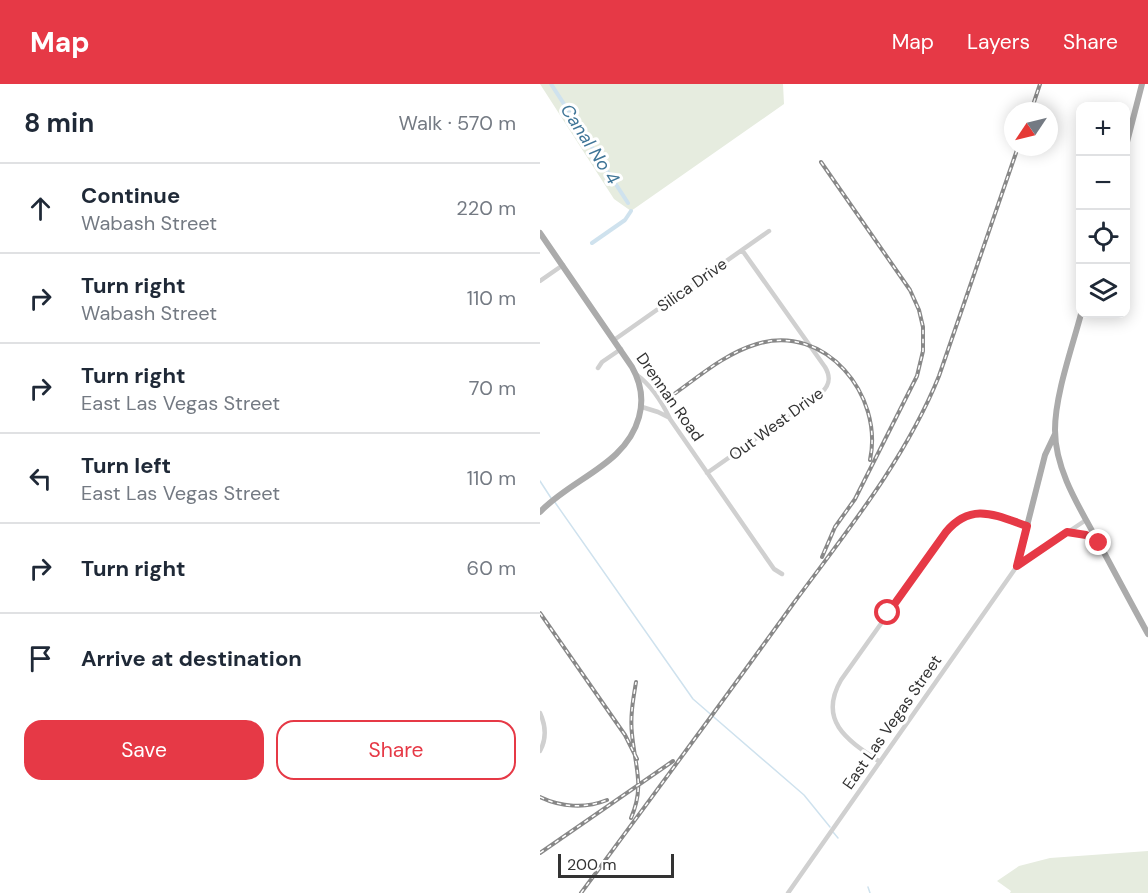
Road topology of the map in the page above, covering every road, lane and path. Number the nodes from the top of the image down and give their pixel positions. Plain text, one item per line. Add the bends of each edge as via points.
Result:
1 (1142, 84) edge
2 (1130, 128) edge
3 (769, 231) dead end
4 (540, 233) edge
5 (742, 250) junction
6 (563, 265) junction
7 (540, 281) edge
8 (1080, 318) edge
9 (614, 340) junction
10 (621, 349) junction
11 (598, 368) dead end
12 (637, 375) junction
13 (642, 407) junction
14 (670, 419) junction
15 (1055, 434) junction
16 (707, 473) junction
17 (540, 512) edge
18 (1086, 520) junction
19 (1027, 526) junction
20 (1067, 532) junction
21 (1099, 543) junction
22 (1017, 566) junction
23 (782, 574) dead end
24 (1148, 634) edge
25 (540, 713) edge
26 (540, 751) edge
27 (880, 762) junction
28 (788, 893) edge

1 - 2 main road
3 - 5 street, Silica Drive
4 - 6 main road, Drennan Road
5 - 9 street, Silica Drive
5 - 16 street, Out West Drive via 825,367 829,383 821,393
6 - 7 street
6 - 9 main road, Drennan Road
8 - 15 main road
9 - 10 main road, Drennan Road
10 - 11 street
10 - 12 main road, Drennan Road
12 - 13 main road
12 - 14 street, Drennan Road via 647,382
13 - 14 street
13 - 17 main road via 636,428 622,450
14 - 16 street, Drennan Road
15 - 18 main road via 1062,468
15 - 19 main road via 1045,455
16 - 23 street, Drennan Road via 774,569
18 - 20 street, East Las Vegas Street
18 - 21 main road
19 - 22 street, East Las Vegas Street
19 - 27 street via 987,513 967,515 954,522 841,680 833,699 837,723 849,741
20 - 21 main road via 1086,535
20 - 22 street, East Las Vegas Street
21 - 24 main road
22 - 27 street, East Las Vegas Street
25 - 26 street via 545,739
27 - 28 street, East Las Vegas Street

